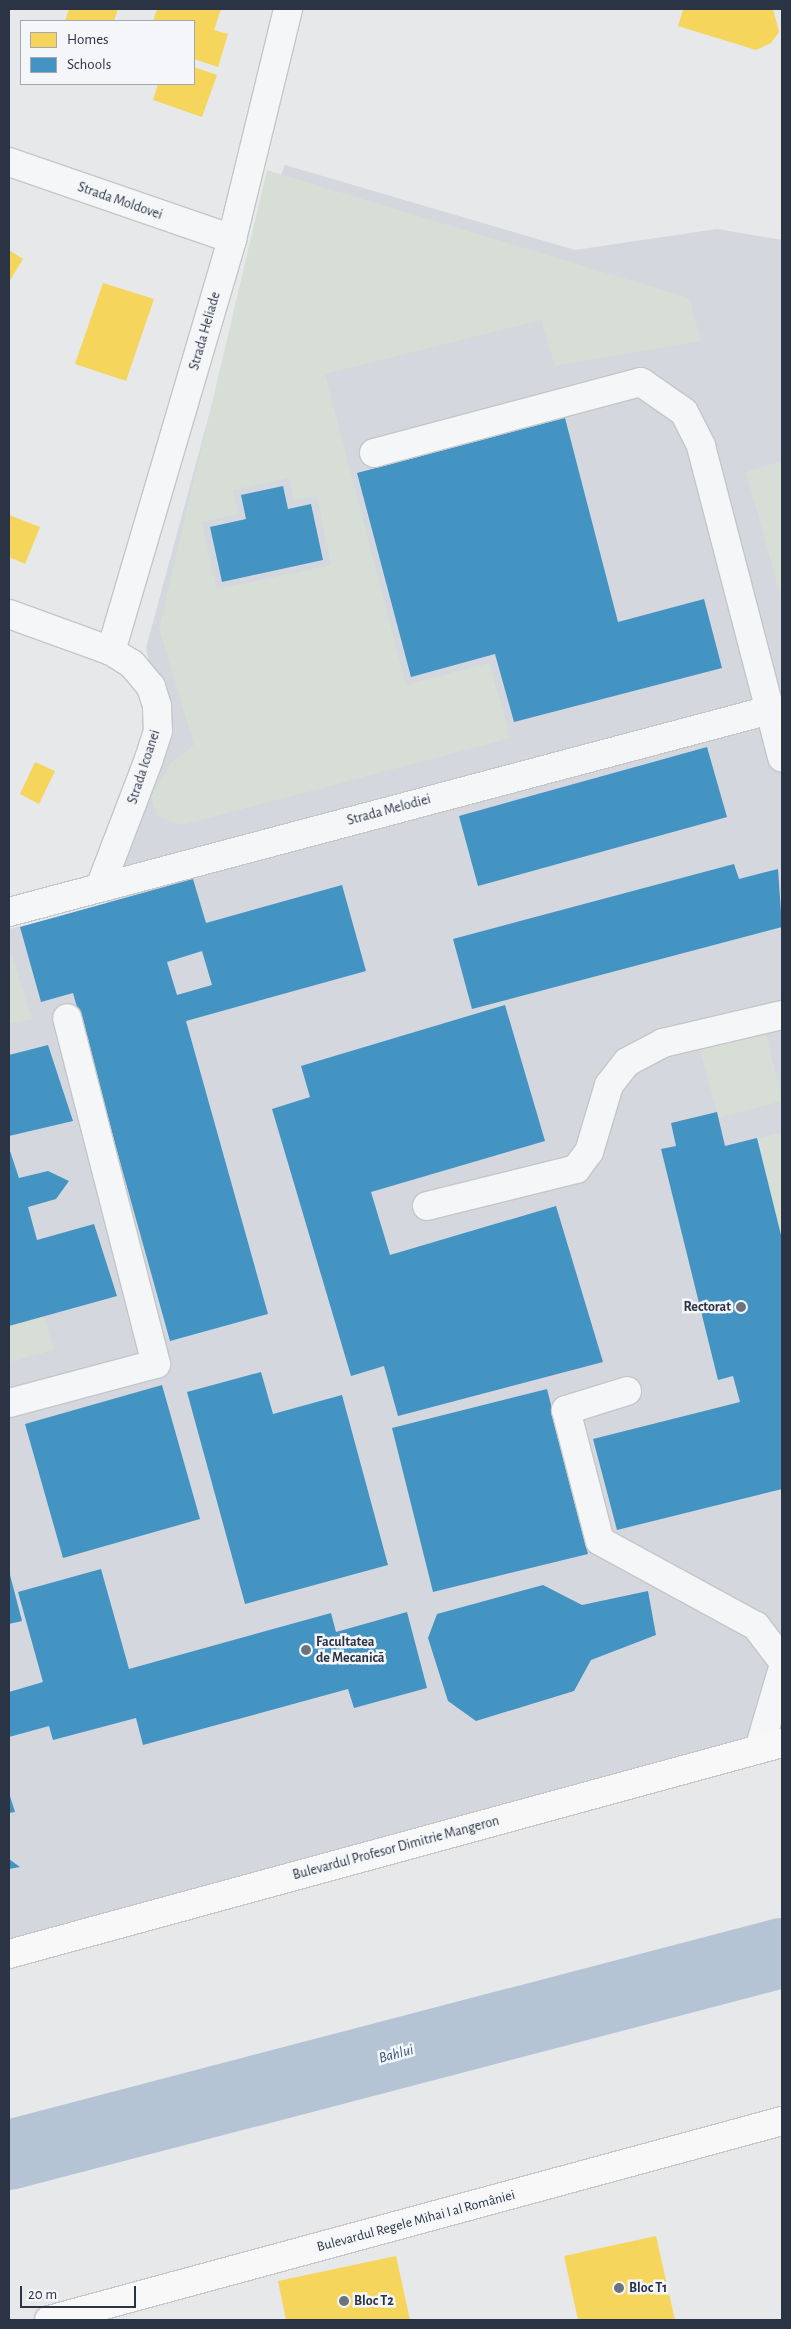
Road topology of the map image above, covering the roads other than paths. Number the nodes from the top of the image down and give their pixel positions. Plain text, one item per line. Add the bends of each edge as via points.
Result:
1 (288, 9) edge
2 (9, 162) edge
3 (232, 239) junction
4 (374, 453) dead end
5 (9, 614) edge
6 (111, 651) junction
7 (770, 710) junction
8 (782, 758) edge
9 (100, 887) junction
10 (9, 912) edge
11 (782, 1015) edge
12 (67, 1018) dead end
13 (428, 1206) dead end
14 (626, 1391) dead end
15 (9, 1403) edge
16 (782, 1660) edge
17 (782, 1671) edge
18 (771, 1746) edge
19 (9, 1954) edge
20 (782, 2121) edge
21 (90, 2315) edge
22 (49, 2320) edge

1 - 3 street, Strada Heliade
2 - 3 street, Strada Moldovei
3 - 6 street, Strada Heliade
4 - 7 street via 641,382 684,412 701,446
5 - 6 street, Strada Icoanei
6 - 9 street, Strada Icoanei via 132,664 151,687 158,730
7 - 8 street
7 - 9 street, Strada Melodiei
9 - 10 street, Strada Melodiei
11 - 13 street via 663,1043 626,1062 609,1085 588,1152 576,1169
12 - 15 street via 156,1364
14 - 16 street via 566,1410 600,1541 756,1626
17 - 18 street
18 - 19 main road, Bulevardul Profesor Dimitrie Mangeron
20 - 21 main road, Bulevardul Regele Mihai I al României
21 - 22 main road, Bulevardul Regele Mihai I al României

